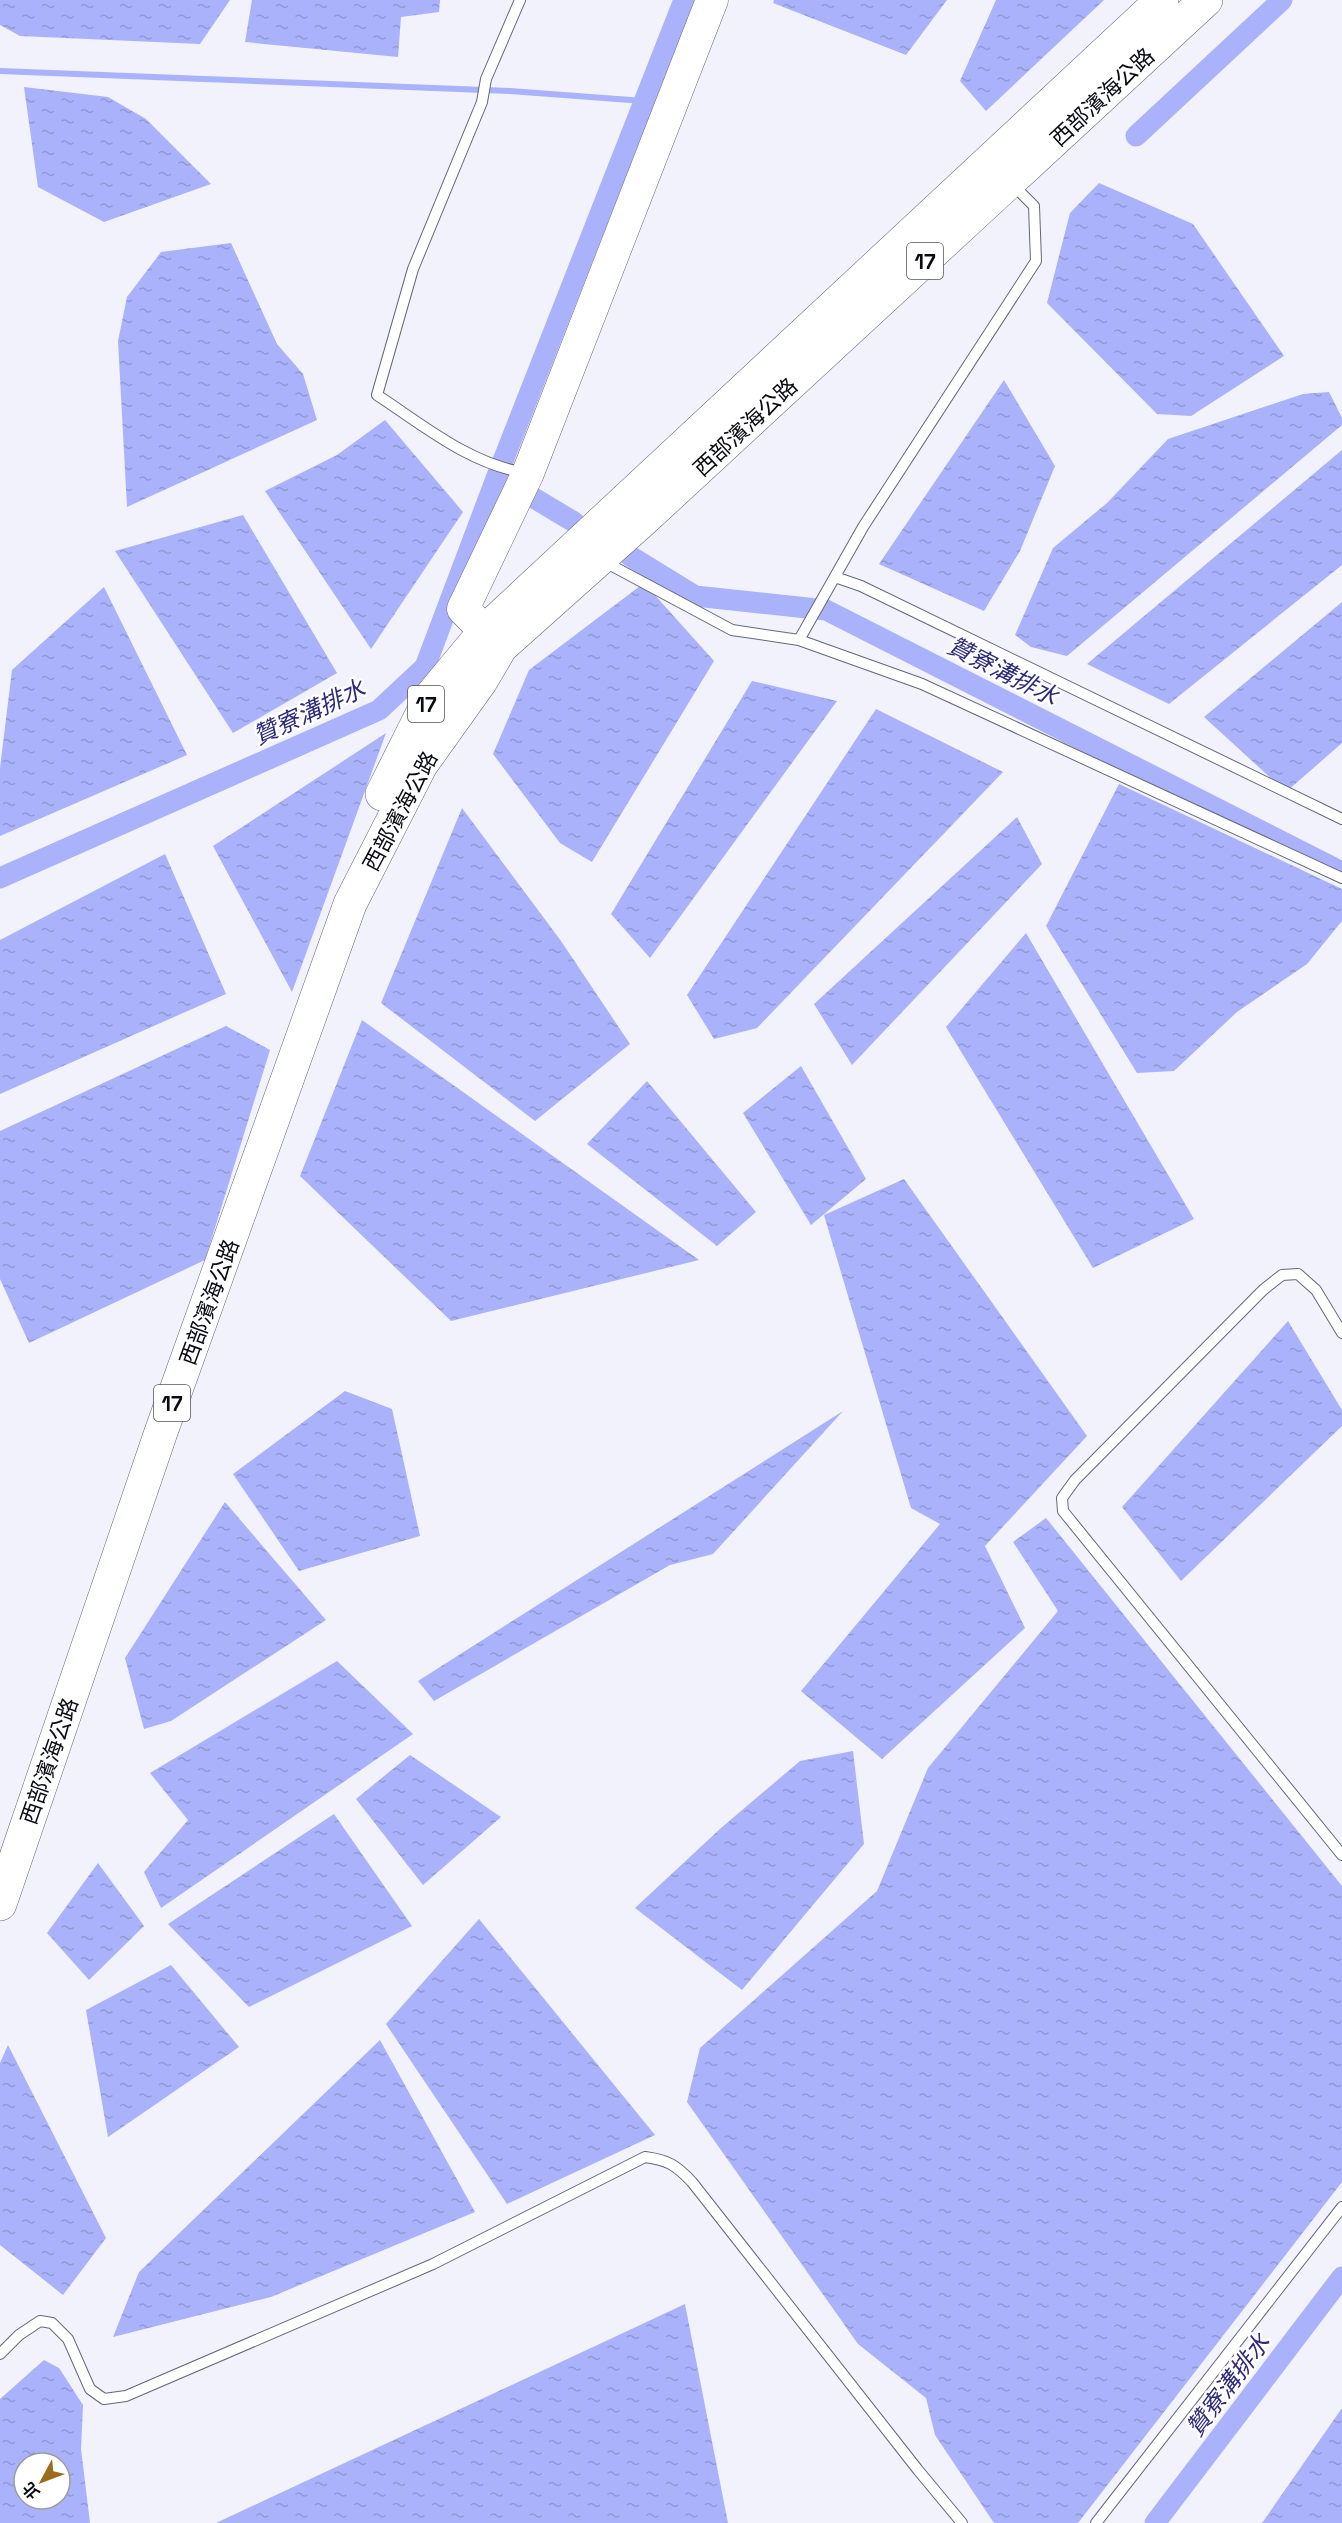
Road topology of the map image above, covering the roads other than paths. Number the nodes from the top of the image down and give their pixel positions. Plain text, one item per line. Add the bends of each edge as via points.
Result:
1 (520, 0) edge
2 (712, 0) edge
3 (1162, 0) edge
4 (1206, 0) edge
5 (1001, 170) junction
6 (521, 472) junction
7 (600, 560) junction
8 (835, 577) junction
9 (493, 639) junction
10 (799, 640) junction
11 (1342, 819) edge
12 (1342, 878) edge
13 (1342, 1333) edge
14 (1342, 1855) edge
15 (0, 1904) edge
16 (1342, 2207) edge
17 (0, 2354) edge
18 (962, 2523) edge
19 (1096, 2523) edge

1 - 6 lane via 413,270 377,395 459,449
2 - 6 street
3 - 5 main road, 西部濱海公路 / 17
4 - 5 main road, 西部濱海公路 / 17
5 - 7 main road, 西部濱海公路 / 17
5 - 8 lane via 1034,206 1036,261 863,527
5 - 9 main road, 西部濱海公路 / 17
6 - 9 street via 510,513 463,609
7 - 9 main road, 西部濱海公路 / 17
7 - 10 lane via 732,630
8 - 10 lane
8 - 11 lane via 861,586
9 - 15 main road, 西部濱海公路 / 17 via 481,681 421,765 351,904 161,1432
10 - 12 lane via 922,684
13 - 14 lane via 1316,1290 1298,1274 1282,1275 1075,1480 1062,1498 1063,1511
16 - 19 lane
17 - 18 lane via 40,2321 52,2323 68,2338 90,2389 104,2399 126,2396 433,2264 645,2157 665,2160 692,2182

